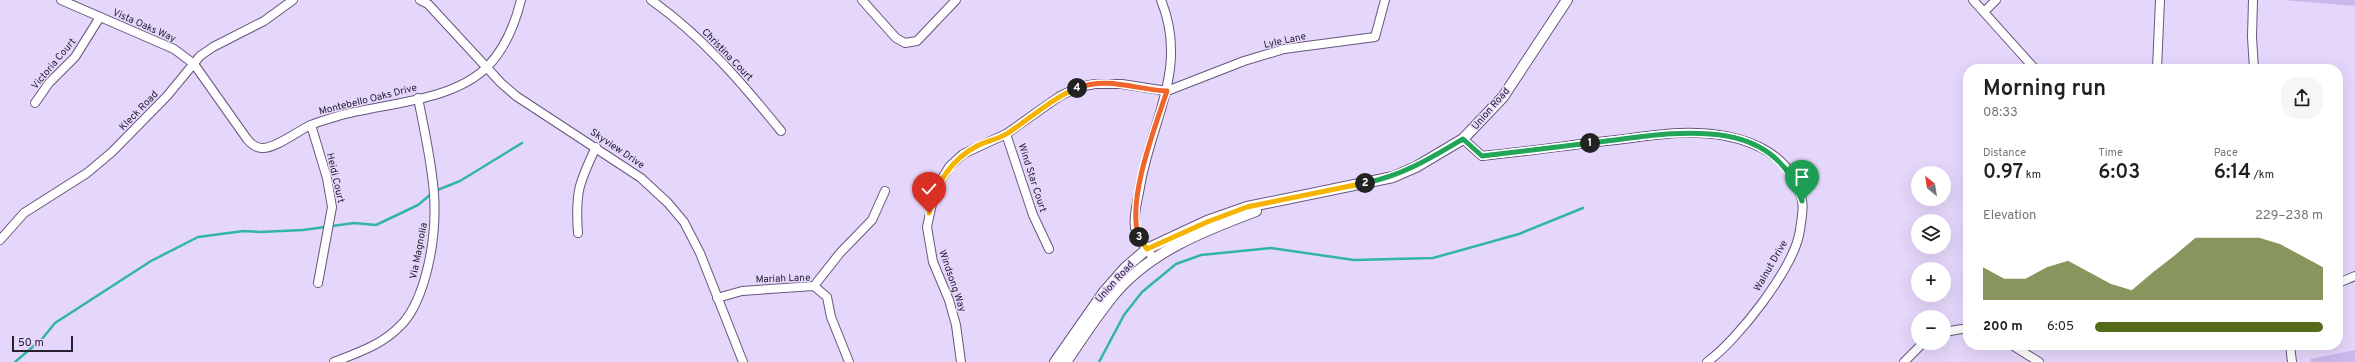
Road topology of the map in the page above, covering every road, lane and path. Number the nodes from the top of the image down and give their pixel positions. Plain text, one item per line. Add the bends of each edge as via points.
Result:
1 (61, 0) edge
2 (293, 0) edge
3 (420, 0) edge
4 (521, 0) edge
5 (652, 0) edge
6 (862, 0) edge
7 (956, 0) edge
8 (1161, 0) edge
9 (1385, 0) edge
10 (1567, 0) edge
11 (1973, 0) edge
12 (1996, 0) edge
13 (2160, 0) edge
14 (2253, 0) edge
15 (1984, 12) junction
16 (100, 17) junction
17 (194, 64) junction
18 (2031, 64) edge
19 (2157, 64) edge
20 (2254, 64) edge
21 (487, 68) junction
22 (1167, 91) junction
23 (418, 98) junction
24 (35, 103) dead end
25 (311, 125) junction
26 (780, 131) dead end
27 (1006, 134) junction
28 (1463, 139) junction
29 (596, 147) junction
30 (885, 191) dead end
31 (1287, 198) junction
32 (578, 233) dead end
33 (0, 240) edge
34 (1050, 249) dead end
35 (1147, 249) junction
36 (1154, 259) junction
37 (2355, 276) edge
38 (2343, 281) edge
39 (318, 283) dead end
40 (814, 286) junction
41 (717, 298) junction
42 (1963, 329) edge
43 (1951, 331) edge
44 (1917, 350) edge
45 (2020, 350) edge
46 (2291, 350) edge
47 (334, 362) edge
48 (742, 362) edge
49 (849, 362) edge
50 (961, 362) edge
51 (1055, 362) edge
52 (1066, 362) edge
53 (1707, 362) edge
54 (1904, 362) edge
55 (2039, 362) edge
56 (2292, 362) edge

1 - 16 street, Vista Oaks Way
2 - 17 street, Kleck Road via 264,21 213,47
3 - 21 street, Skyview Drive via 442,18
4 - 21 street, Montebello Oaks Drive via 511,31
5 - 26 street, Christina Court via 721,60
6 - 7 street via 896,38 905,43 917,41
8 - 22 street via 1171,38
9 - 22 street, Lyle Lane via 1374,37 1284,49 1244,61
10 - 28 main road, Union Road via 1503,97
11 - 15 street
12 - 15 street
13 - 19 street
14 - 20 street
15 - 18 street
16 - 17 street, Vista Oaks Way via 174,49
16 - 24 street, Victoria Court via 74,57 49,83
17 - 25 street, Montebello Oaks Drive via 253,146 273,146
17 - 33 street, Kleck Road via 112,152 87,173 24,213
21 - 23 street, Montebello Oaks Drive via 444,92
21 - 29 street, Skyview Drive via 516,96
22 - 27 street, Windsong Way via 1122,84 1079,87 1060,96
22 - 35 street via 1147,150 1136,214 1136,227
23 - 25 street, Montebello Oaks Drive
23 - 47 street, Via Magnolia via 430,157 436,207 434,240 421,293 402,325 389,336 372,347
25 - 39 street, Heidi Court via 327,178 332,207
27 - 34 street, Wind Star Court via 1020,169 1033,215
27 - 50 street, Windsong Way via 963,154 949,167 935,190 929,213 929,244 956,325
28 - 31 main road, Union Road via 1416,167 1393,176
28 - 53 street, Walnut Drive via 1482,156 1678,133 1711,134 1752,143 1779,159 1798,186 1802,201 1799,233 1793,250 1759,307 1718,355
29 - 32 street via 578,187
29 - 41 street, Skyview Drive via 641,178 684,222 700,253
30 - 40 street via 872,220 840,253
31 - 35 main road, Union Road via 1227,214
31 - 36 main road, Union Road via 1219,225
35 - 36 street
35 - 51 main road, Union Road via 1125,268 1104,292
36 - 52 main road, Union Road via 1112,297
37 - 38 street
40 - 41 street, Mariah Lane via 742,291
40 - 49 street, Mariah Lane via 827,297 831,317
41 - 48 street, Skyview Drive
42 - 43 street
44 - 54 street
45 - 55 street
46 - 56 street

